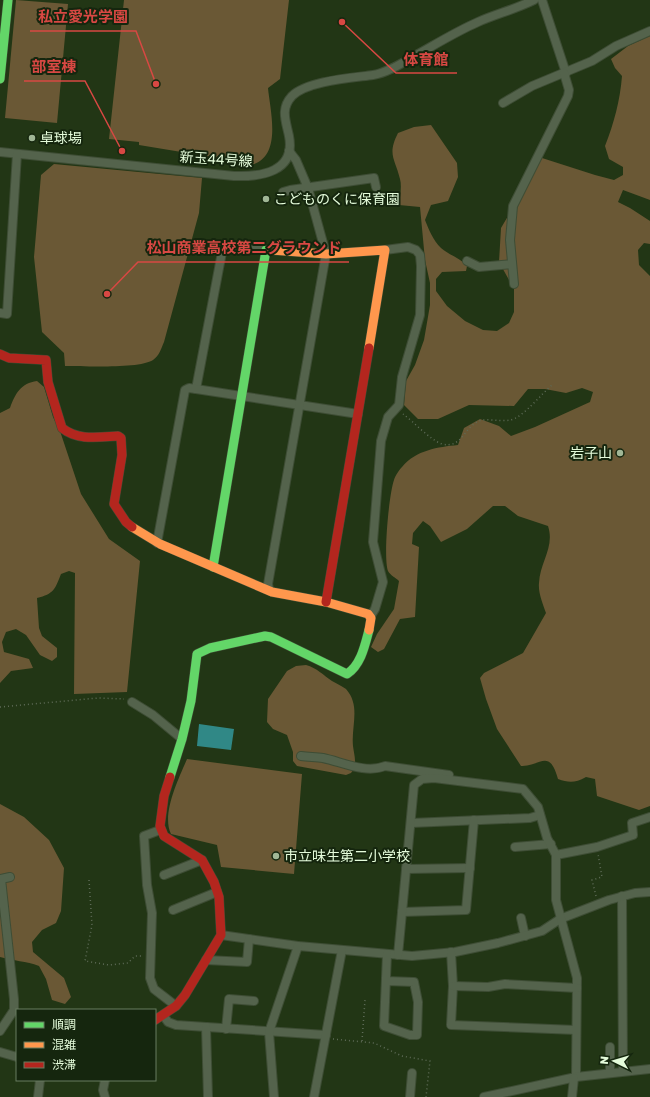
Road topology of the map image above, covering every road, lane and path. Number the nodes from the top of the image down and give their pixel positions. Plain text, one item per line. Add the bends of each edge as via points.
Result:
1 (8, 0) edge
2 (534, 0) edge
3 (542, 0) edge
4 (650, 32) edge
5 (2, 47) edge
6 (565, 73) junction
7 (0, 79) edge
8 (503, 103) dead end
9 (289, 151) junction
10 (0, 152) edge
11 (18, 154) junction
12 (376, 187) dead end
13 (308, 188) junction
14 (283, 192) dead end
15 (266, 250) junction
16 (385, 250) junction
17 (326, 254) junction
18 (467, 261) dead end
19 (512, 264) junction
20 (514, 284) dead end
21 (0, 313) edge
22 (0, 354) edge
23 (552, 385) dead end
24 (196, 388) junction
25 (240, 396) junction
26 (299, 406) junction
27 (397, 409) junction
28 (358, 414) junction
29 (157, 543) junction
30 (213, 567) junction
31 (269, 589) junction
32 (326, 602) junction
33 (370, 617) junction
34 (132, 702) joint
35 (0, 708) edge
36 (182, 739) junction
37 (301, 756) dead end
38 (453, 780) junction
39 (540, 815) junction
40 (650, 817) edge
41 (474, 820) junction
42 (411, 823) junction
43 (160, 830) junction
44 (551, 844) junction
45 (515, 847) dead end
46 (597, 847) junction
47 (556, 855) junction
48 (202, 860) junction
49 (470, 868) junction
50 (406, 869) junction
51 (164, 875) dead end
52 (10, 877) dead end
53 (89, 880) dead end
54 (217, 892) junction
55 (650, 892) edge
56 (622, 896) junction
57 (598, 904) junction
58 (173, 910) dead end
59 (402, 912) junction
60 (521, 918) dead end
61 (560, 918) junction
62 (221, 935) junction
63 (525, 936) junction
64 (249, 939) junction
65 (298, 946) junction
66 (342, 950) junction
67 (451, 952) junction
68 (387, 954) junction
69 (398, 955) junction
70 (150, 956) junction
71 (206, 960) junction
72 (386, 981) junction
73 (453, 986) junction
74 (577, 988) junction
75 (365, 1000) dead end
76 (254, 1001) dead end
77 (176, 1006) junction
78 (159, 1017) edge
79 (206, 1027) junction
80 (226, 1029) junction
81 (576, 1030) junction
82 (0, 1031) edge
83 (269, 1032) junction
84 (325, 1037) junction
85 (362, 1041) junction
86 (610, 1047) dead end
87 (0, 1052) edge
88 (16, 1057) edge
89 (650, 1069) edge
90 (623, 1071) junction
91 (412, 1073) dead end
92 (610, 1073) junction
93 (575, 1078) junction
94 (40, 1081) edge
95 (105, 1081) edge
96 (38, 1097) edge
97 (105, 1097) edge
98 (208, 1097) edge
99 (274, 1097) edge
100 (314, 1097) edge
101 (410, 1097) edge
102 (426, 1097) edge
103 (484, 1097) edge
104 (572, 1097) edge

1 - 5 street
2 - 9 street via 478,22 387,70 374,75 342,78 301,90 285,105 284,119 289,137
3 - 6 street
4 - 6 street via 616,46 592,61
5 - 7 street
6 - 8 street via 532,86
6 - 19 street via 568,96 513,206 510,240
9 - 11 street, 新玉44号線 via 274,172 254,177
9 - 13 street via 296,160
10 - 11 street, 新玉44号線
11 - 21 street via 7,314
12 - 13 street via 374,178
13 - 14 street
13 - 17 street
15 - 17 street
15 - 24 street via 223,247
15 - 25 street
16 - 17 street
16 - 27 street via 416,250 420,255 421,266 420,315 402,377
16 - 28 street
17 - 26 street
18 - 19 street via 483,267
19 - 20 street
22 - 29 street via 9,358 46,360 48,382 62,428 66,433 73,436 121,438 121,467 114,504 126,522
23 - 27 path via 521,415 512,420 480,421 453,444 440,443
24 - 25 street
24 - 29 street via 185,390
25 - 26 street
25 - 30 street
26 - 28 street
26 - 31 street
27 - 33 street via 388,417 381,441 373,542 383,582
28 - 32 street
29 - 30 street
30 - 31 street
31 - 32 street via 272,592
32 - 33 street via 368,614
33 - 36 street via 371,623 359,660 355,669 347,674 265,636 202,650 195,660 191,701
34 - 35 path via 98,698
34 - 36 street via 153,715
36 - 43 street via 164,796
37 - 38 street via 368,768 385,766 445,774
38 - 39 street via 523,788 538,807
38 - 42 street via 427,778 414,785
39 - 41 street via 530,818
39 - 44 street
40 - 46 street via 632,823 633,835
41 - 42 street
41 - 49 street
42 - 50 street
43 - 48 street via 172,842
43 - 70 street via 144,836 147,886 152,913
44 - 45 street
44 - 47 street
46 - 47 street
46 - 57 path via 602,877 592,880
47 - 61 street via 556,895
48 - 51 street
48 - 54 street
49 - 50 street
49 - 59 street via 466,910
50 - 59 street
52 - 82 street via 1,879 14,1010
53 - 70 path via 92,925 84,961 128,963 135,956
54 - 58 street
54 - 62 street
55 - 56 street
56 - 57 street
56 - 90 street
57 - 61 street
59 - 69 street
60 - 63 street
61 - 63 street via 542,931
61 - 74 street via 577,978
62 - 64 street
62 - 71 street
63 - 67 street
64 - 65 street
64 - 71 street via 247,962
65 - 66 street
65 - 83 street
66 - 68 street
66 - 84 street
67 - 69 street
67 - 73 street
68 - 69 street
68 - 72 street
70 - 77 street via 151,984
71 - 77 street
72 - 72 street via 384,1026 410,1035 417,1034 418,1002 414,982
73 - 74 street via 488,987 505,984
73 - 81 street via 452,1025
74 - 81 street
75 - 85 path
76 - 80 street via 229,999
77 - 78 street
78 - 79 street via 176,1025
79 - 80 street
79 - 98 street
80 - 83 street
81 - 93 street
83 - 84 street
83 - 99 street
84 - 85 path
84 - 100 street
85 - 102 path via 374,1043 402,1056 430,1061
86 - 92 street
87 - 88 street
89 - 90 street
90 - 92 street
91 - 101 street
92 - 93 street
93 - 103 street
93 - 104 street
94 - 96 street
95 - 97 street

